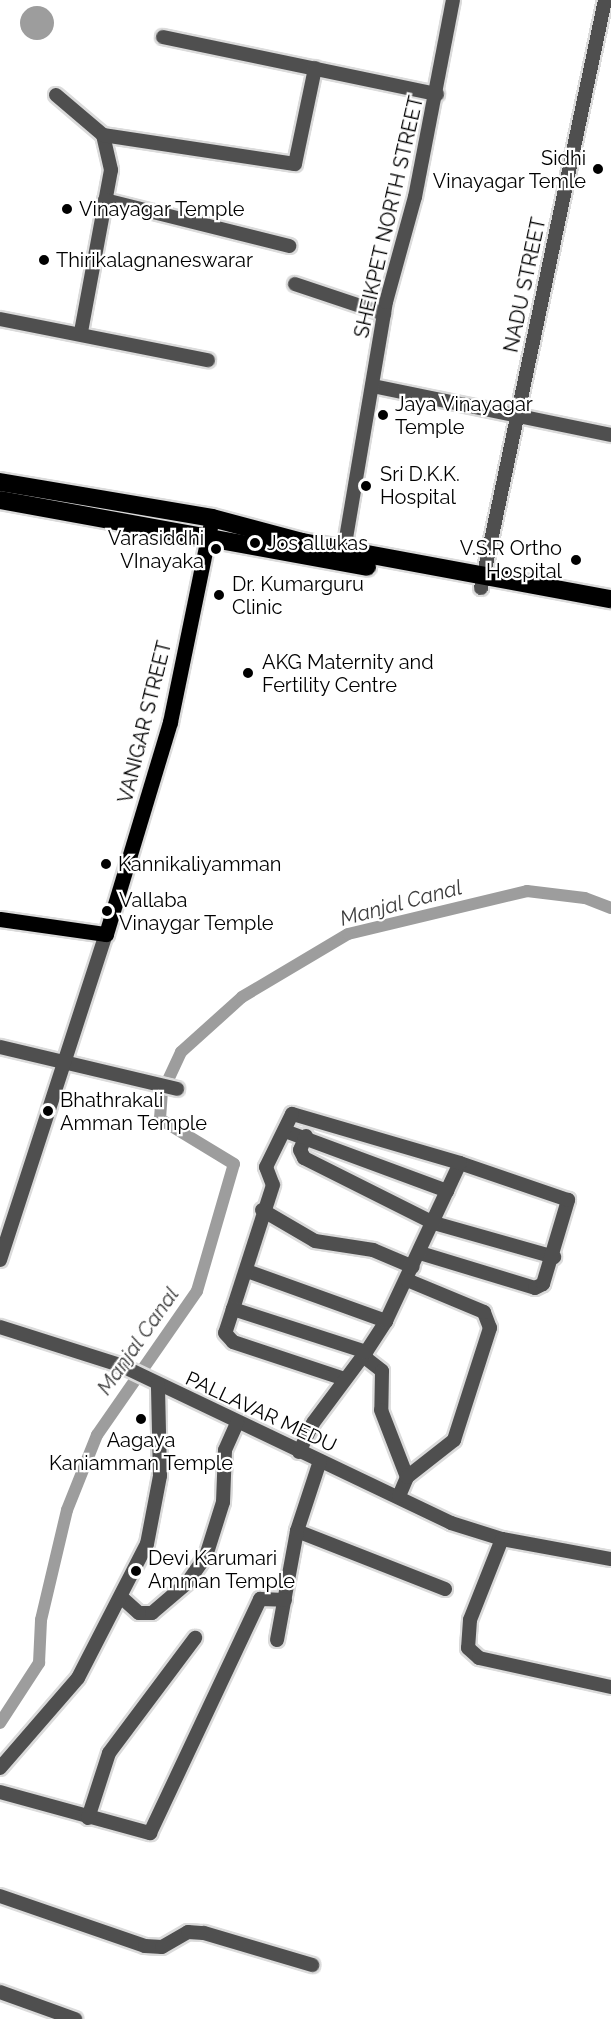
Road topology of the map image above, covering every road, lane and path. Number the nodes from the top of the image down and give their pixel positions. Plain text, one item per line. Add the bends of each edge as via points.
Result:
1 (453, 0) edge
2 (605, 0) edge
3 (163, 37) dead end
4 (315, 68) junction
5 (436, 94) junction
6 (56, 95) dead end
7 (103, 135) junction
8 (105, 200) junction
9 (289, 246) dead end
10 (295, 284) dead end
11 (384, 314) junction
12 (0, 319) edge
13 (81, 332) junction
14 (208, 360) dead end
15 (373, 386) junction
16 (516, 420) junction
17 (611, 435) edge
18 (0, 482) edge
19 (0, 500) edge
20 (210, 527) junction
21 (344, 550) junction
22 (482, 583) junction
23 (611, 599) edge
24 (611, 610) edge
25 (0, 919) edge
26 (106, 934) junction
27 (0, 1047) edge
28 (67, 1059) junction
29 (177, 1089) dead end
30 (285, 1131) junction
31 (306, 1136) junction
32 (460, 1163) junction
33 (447, 1191) junction
34 (262, 1210) junction
35 (434, 1223) junction
36 (420, 1254) junction
37 (554, 1257) junction
38 (0, 1260) edge
39 (413, 1267) junction
40 (247, 1271) junction
41 (407, 1280) junction
42 (233, 1309) junction
43 (386, 1321) junction
44 (0, 1327) edge
45 (365, 1354) junction
46 (345, 1379) junction
47 (158, 1385) junction
48 (237, 1423) junction
49 (298, 1452) junction
50 (320, 1461) junction
51 (407, 1477) junction
52 (399, 1496) junction
53 (297, 1531) junction
54 (502, 1539) junction
55 (611, 1558) edge
56 (445, 1589) dead end
57 (121, 1597) junction
58 (285, 1600) junction
59 (195, 1638) dead end
60 (277, 1640) dead end
61 (611, 1687) edge
62 (0, 1768) edge
63 (0, 1792) edge
64 (88, 1818) junction
65 (0, 1896) edge
66 (312, 1965) dead end
67 (0, 1992) edge
68 (75, 2019) edge

1 - 5 street, SHEIKPET NORTH STREET
2 - 16 street, NADU STREET
3 - 4 street
4 - 5 street
4 - 7 street via 295,164
5 - 11 street, SHEIKPET NORTH STREET
6 - 7 street
7 - 8 street via 111,170
8 - 9 street
8 - 13 street
10 - 11 street
11 - 15 street, SHEIKPET NORTH STREET
12 - 13 street
13 - 14 street
15 - 16 street
15 - 21 street, SHEIKPET NORTH STREET
16 - 17 street
16 - 22 street, NADU STREET
18 - 20 highway
19 - 20 highway
20 - 21 highway
20 - 22 highway
20 - 26 main road, VANIGAR STREET via 170,722
21 - 22 highway
22 - 23 highway
22 - 24 highway
25 - 26 main road
26 - 28 street
27 - 28 street
28 - 29 street
28 - 38 street
30 - 31 street
30 - 32 street via 295,1114
30 - 34 street via 266,1167 273,1185
31 - 33 street
31 - 35 street via 300,1150 304,1158
32 - 33 street
32 - 37 street via 566,1198
33 - 35 street
34 - 39 street via 315,1241 373,1250
34 - 40 street
35 - 36 street
35 - 37 street
36 - 37 street via 535,1288 543,1284
36 - 39 street
39 - 41 street
40 - 42 street
40 - 43 street
41 - 43 street
41 - 51 street via 484,1312 490,1328 454,1440
42 - 45 street
42 - 46 street via 225,1333 233,1342
43 - 45 street
44 - 47 street, PALLAVAR MEDU via 120,1365
45 - 46 street
45 - 51 street via 382,1371 381,1410
46 - 49 street
47 - 48 street, PALLAVAR MEDU
47 - 57 street via 155,1514
48 - 49 street, PALLAVAR MEDU
48 - 57 street via 225,1450 223,1502 206,1556 187,1582 152,1613 139,1613
49 - 50 street, PALLAVAR MEDU
50 - 52 street, PALLAVAR MEDU
50 - 53 street
51 - 52 street
52 - 54 street, PALLAVAR MEDU via 451,1524
53 - 56 street
53 - 58 street
54 - 55 street, PALLAVAR MEDU
54 - 61 street via 470,1620 468,1648 479,1658
57 - 62 street via 78,1678
58 - 60 street
58 - 64 street via 260,1599 153,1830 145,1835
59 - 64 street via 109,1753
63 - 64 street
65 - 66 street via 145,1946 162,1947 188,1932 204,1932
67 - 68 street

